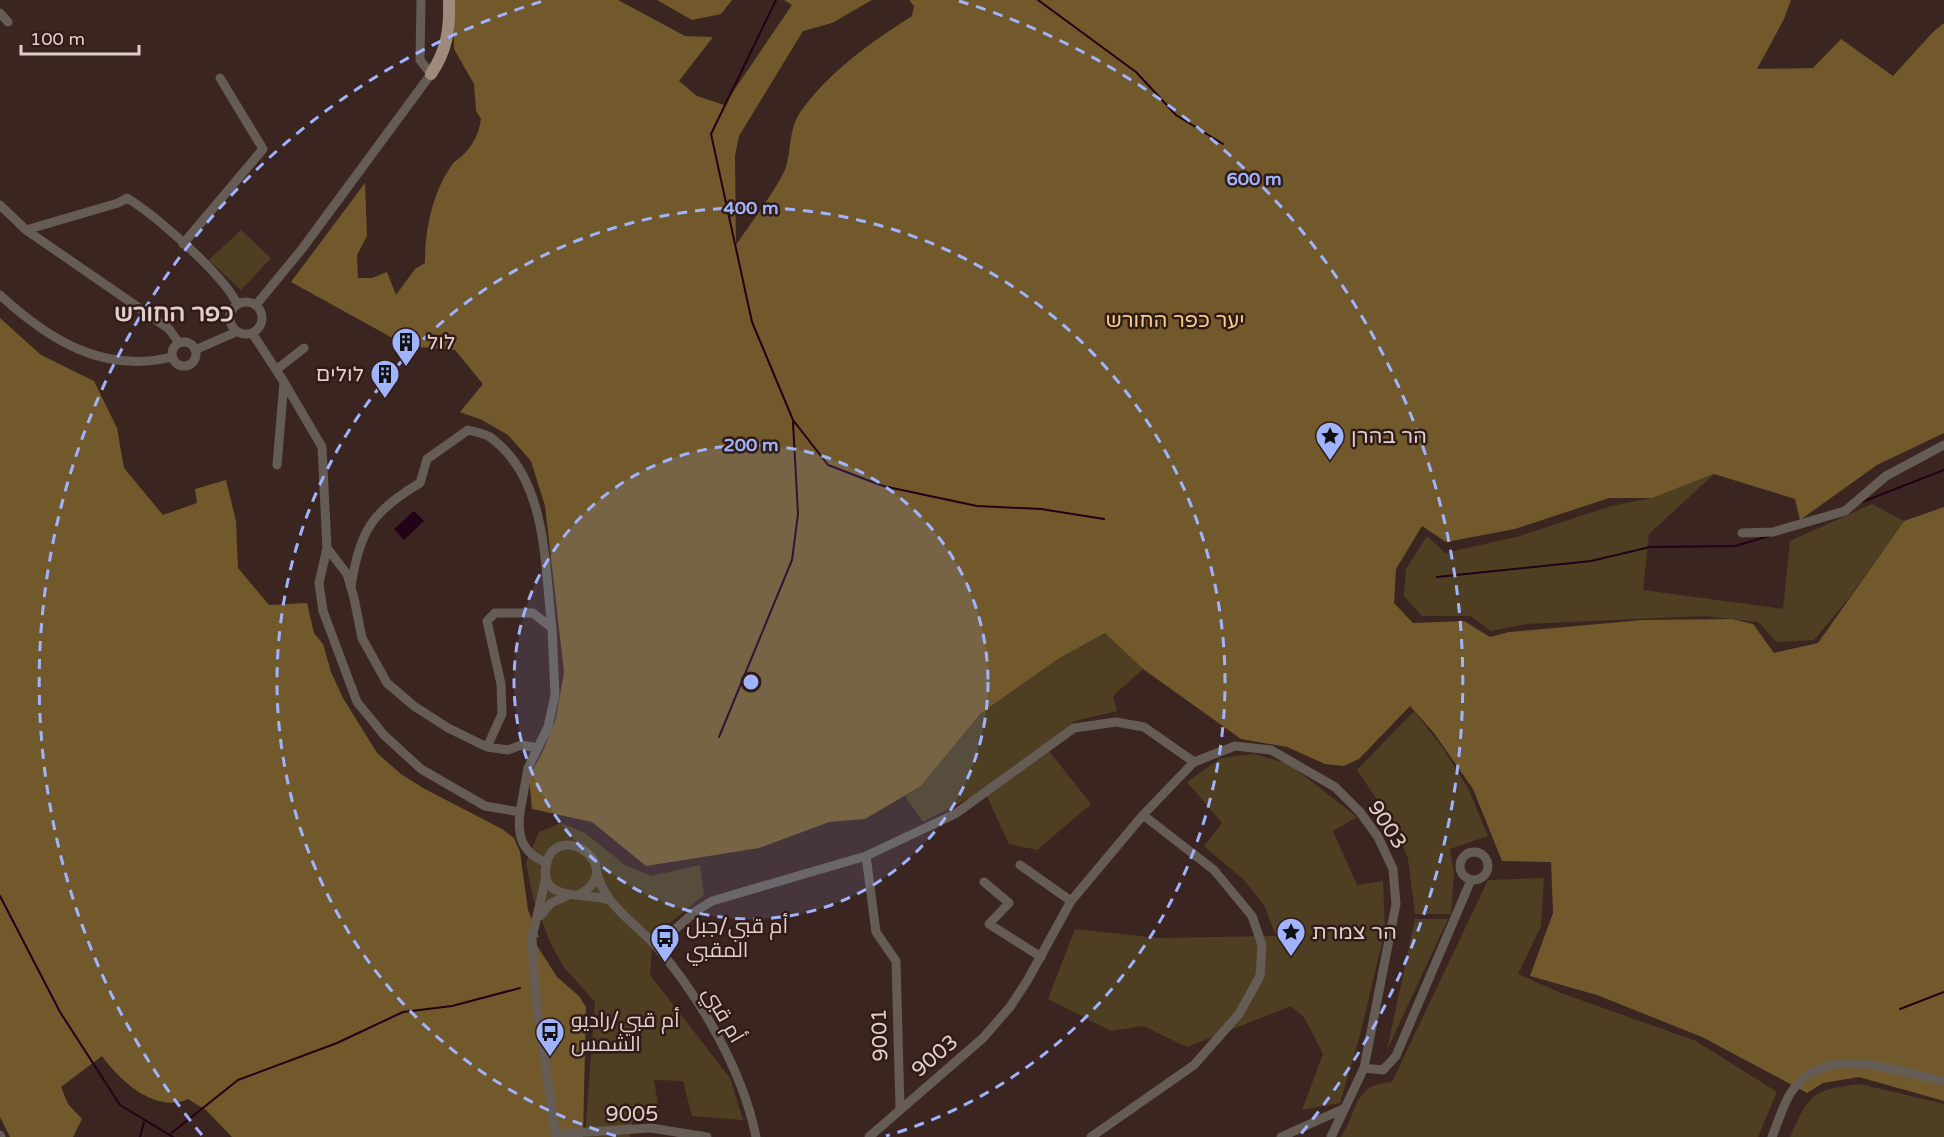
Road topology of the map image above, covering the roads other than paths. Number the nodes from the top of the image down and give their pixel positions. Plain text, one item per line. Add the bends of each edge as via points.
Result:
1 (422, 0) edge
2 (449, 0) edge
3 (0, 14) edge
4 (8, 22) dead end
5 (430, 74) junction
6 (220, 78) dead end
7 (0, 205) edge
8 (26, 230) junction
9 (183, 244) junction
10 (0, 294) edge
11 (237, 304) junction
12 (256, 305) junction
13 (236, 332) junction
14 (252, 333) junction
15 (179, 343) junction
16 (304, 348) dead end
17 (195, 351) junction
18 (172, 357) junction
19 (276, 370) junction
20 (284, 382) junction
21 (1944, 445) edge
22 (277, 465) dead end
23 (1742, 533) dead end
24 (327, 548) junction
25 (351, 587) junction
26 (552, 628) junction
27 (487, 747) junction
28 (538, 748) junction
29 (1194, 762) junction
30 (520, 812) junction
31 (1143, 815) junction
32 (866, 856) junction
33 (547, 863) junction
34 (1020, 865) dead end
35 (596, 867) junction
36 (546, 877) junction
37 (1470, 880) dead end
38 (984, 882) dead end
39 (573, 895) junction
40 (609, 900) junction
41 (1071, 901) junction
42 (536, 924) junction
43 (656, 946) junction
44 (1041, 957) junction
45 (1364, 1068) junction
46 (1944, 1081) edge
47 (900, 1108) junction
48 (1345, 1108) junction
49 (556, 1135) edge
50 (707, 1137) edge
51 (756, 1137) edge
52 (869, 1137) edge
53 (1091, 1137) edge
54 (1281, 1137) edge
55 (1331, 1137) edge
56 (1772, 1137) edge

1 - 5 street via 420,60
2 - 5 main road via 446,45
3 - 4 street
5 - 12 street via 302,249
6 - 9 street via 263,149
7 - 8 street
8 - 9 street via 127,198
8 - 15 street via 169,329
9 - 11 street via 232,292
10 - 18 street via 54,339 95,357 136,362
11 - 12 street
11 - 13 street via 229,318
12 - 14 street via 262,320
13 - 14 street
13 - 17 street
14 - 19 street
15 - 17 street via 187,342
15 - 18 street
16 - 19 street
17 - 18 street via 194,362 187,366 176,364
19 - 20 street
20 - 22 street
20 - 24 street via 322,447
21 - 23 street via 1887,476 1845,511 1773,532
24 - 25 street via 347,574
24 - 30 street via 319,583 323,611 357,702 384,735 422,769 485,806
25 - 26 street via 368,526 390,500 420,483 427,459 468,430 489,436 523,471 539,517
25 - 27 street via 362,639 387,683 448,728
26 - 27 street via 533,613 495,613 487,621 501,684 502,714
26 - 28 street via 555,695 548,727
27 - 28 street via 508,750 521,744
28 - 30 street via 528,768
29 - 31 street, 9003
29 - 32 street via 1144,727 1116,722 1074,728 955,814
29 - 45 street, 9003 via 1234,746 1271,750 1335,787 1378,837 1394,869 1396,904
30 - 33 street via 518,831 524,850
31 - 41 street, 9003
31 - 53 street via 1214,870 1252,916 1262,945 1260,976 1239,1014 1194,1065
32 - 43 street via 712,901 696,910
32 - 47 street, 9001 via 876,932 896,961
33 - 35 street via 560,847 576,845 591,855
33 - 36 street
34 - 41 street
35 - 39 street via 592,884
35 - 40 street, أم قبي via 597,878
36 - 39 street via 555,891
36 - 42 street
37 - 45 street via 1396,1056 1383,1070
38 - 44 street via 1010,903 989,924
39 - 40 street
39 - 42 street via 551,903
40 - 43 street, أم قبي
41 - 44 street, 9003
42 - 49 street via 532,938 535,993
43 - 51 street, أم قبي via 710,1022 751,1111
44 - 47 street, 9003 via 1010,1007 983,1038
45 - 48 street, 9003
46 - 56 street via 1852,1062 1831,1063 1799,1083 1789,1095
47 - 52 street, 9003
48 - 54 street
48 - 55 street, 9003
49 - 50 street, 9005 via 651,1128

